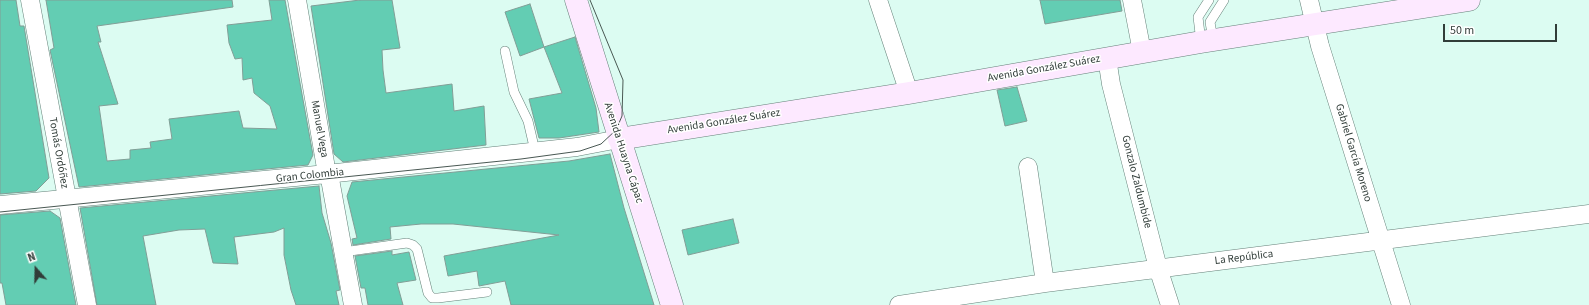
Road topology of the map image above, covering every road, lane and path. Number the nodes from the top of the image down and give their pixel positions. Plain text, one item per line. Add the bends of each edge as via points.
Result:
1 (30, 0) edge
2 (297, 0) edge
3 (576, 0) edge
4 (878, 0) edge
5 (1132, 0) edge
6 (1209, 0) edge
7 (1224, 0) edge
8 (1309, 0) edge
9 (1469, 0) edge
10 (1314, 24) junction
11 (1207, 41) junction
12 (505, 51) dead end
13 (1142, 52) junction
14 (1107, 58) junction
15 (909, 93) junction
16 (619, 139) junction
17 (535, 151) junction
18 (1028, 167) dead end
19 (327, 174) junction
20 (66, 198) junction
21 (0, 205) edge
22 (1589, 214) edge
23 (1380, 239) junction
24 (343, 252) junction
25 (1158, 268) junction
26 (1045, 283) junction
27 (487, 292) dead end
28 (942, 302) edge
29 (87, 305) edge
30 (353, 305) edge
31 (672, 305) edge
32 (899, 305) edge
33 (1170, 305) edge
34 (1401, 305) edge

1 - 20 street, Tomás Ordóñez
2 - 19 street, Manuel Vega
3 - 16 main road, Avenida Huayna Cápac
4 - 15 street
5 - 13 street
6 - 11 lane via 1198,17
7 - 11 lane via 1210,22
8 - 10 street, Gabriel García Moreno
9 - 10 main road, Avenida González Suárez
10 - 11 main road, Avenida González Suárez
10 - 23 street, Gabriel García Moreno
11 - 13 main road, Avenida González Suárez
12 - 17 lane via 514,92 528,121
13 - 14 main road, Avenida González Suárez
14 - 15 main road, Avenida González Suárez
14 - 25 street, Gonzalo Zaldumbide via 1111,84
15 - 16 main road, Avenida González Suárez
16 - 17 street, Gran Colombia
16 - 31 main road, Avenida Huayna Cápac
17 - 19 street, Gran Colombia
18 - 26 street
19 - 20 street, Gran Colombia
19 - 24 street, Manuel Vega
20 - 21 street, Gran Colombia
20 - 29 street, Tomás Ordóñez
22 - 23 street, La República
23 - 25 street, La República
23 - 34 street, Gabriel García Moreno
24 - 27 lane via 407,243 418,250 428,293 432,298
24 - 30 street, Manuel Vega
25 - 26 street, La República
25 - 33 street, Gonzalo Zaldumbide
26 - 28 street, La República
28 - 32 street, La República

